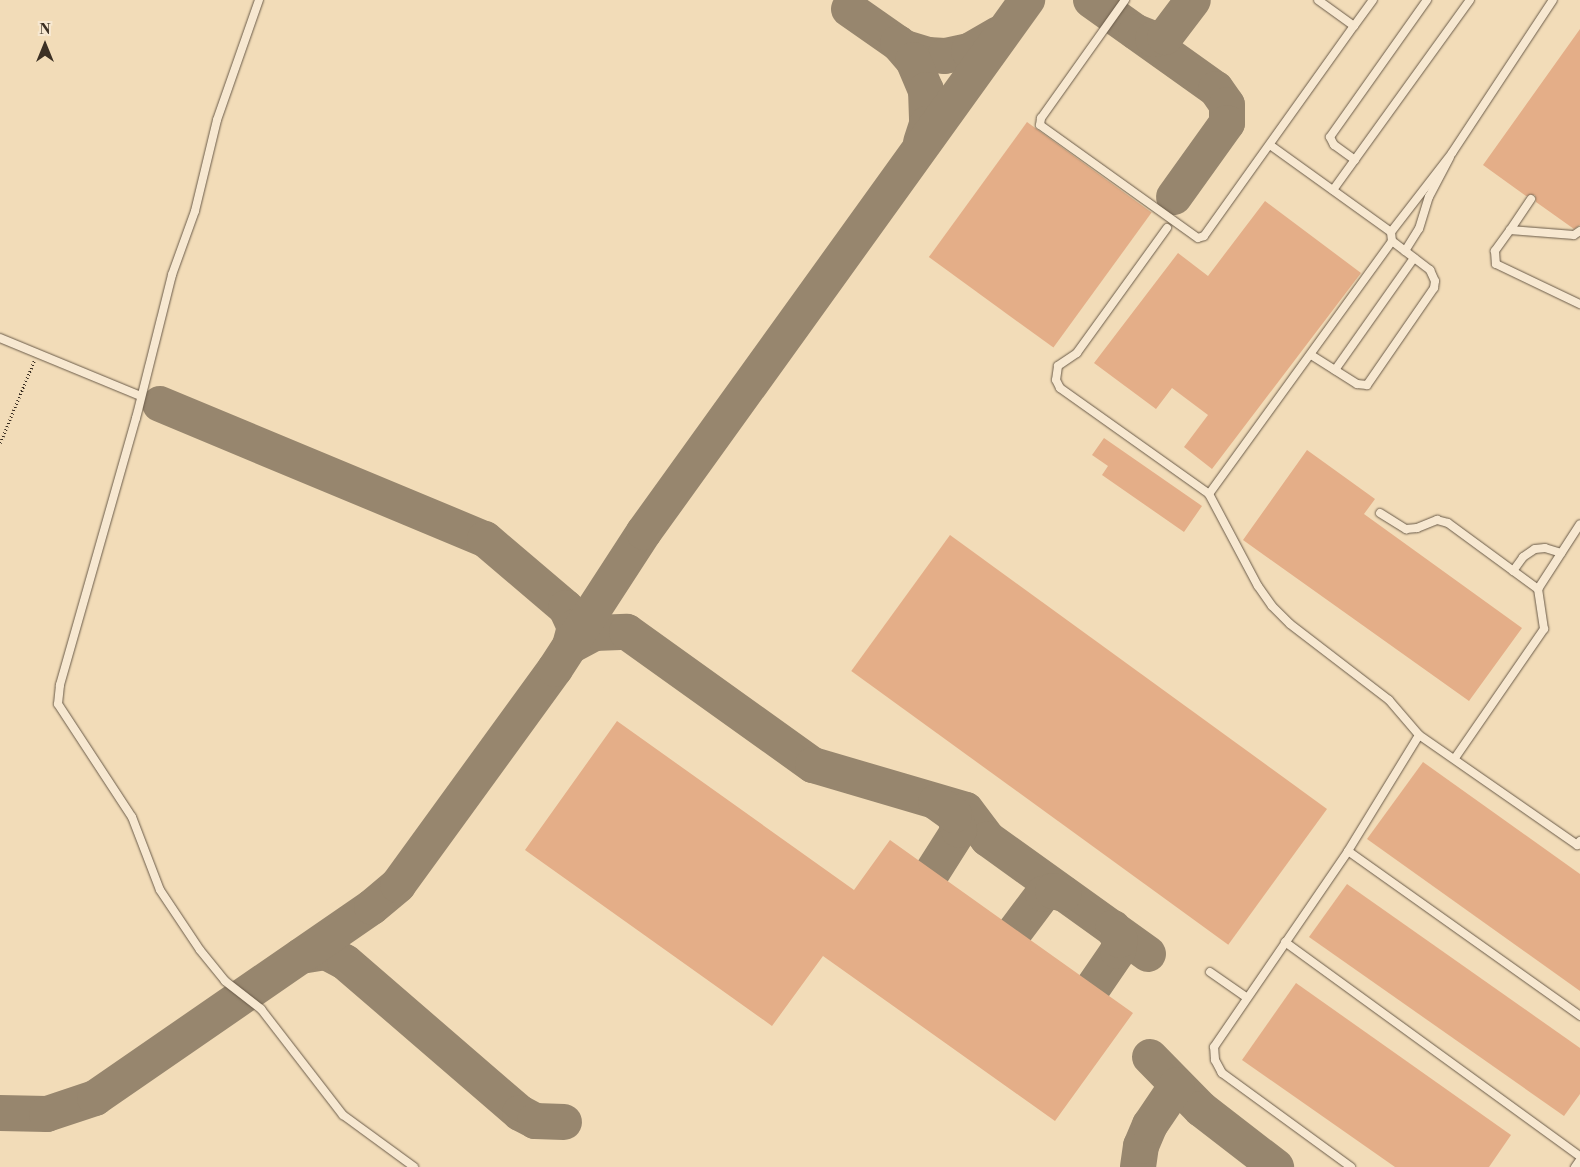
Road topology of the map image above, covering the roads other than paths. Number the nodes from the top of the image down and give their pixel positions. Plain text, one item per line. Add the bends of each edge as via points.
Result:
1 (259, 0) edge
2 (1124, 0) edge
3 (1318, 0) edge
4 (1373, 0) edge
5 (1427, 0) edge
6 (1470, 0) edge
7 (1553, 0) edge
8 (1354, 26) junction
9 (1270, 144) junction
10 (1452, 153) junction
11 (1356, 160) junction
12 (1333, 190) junction
13 (1531, 199) dead end
14 (1167, 228) dead end
15 (1510, 230) junction
16 (1390, 232) junction
17 (1580, 232) edge
18 (1392, 241) junction
19 (1405, 251) junction
20 (1414, 258) junction
21 (1580, 304) edge
22 (0, 338) edge
23 (1311, 355) junction
24 (1335, 370) junction
25 (142, 396) junction
26 (1209, 494) junction
27 (1380, 513) dead end
28 (1580, 524) edge
29 (1561, 553) junction
30 (1513, 571) junction
31 (1538, 589) junction
32 (1419, 734) junction
33 (1455, 758) junction
34 (1579, 845) edge
35 (1348, 851) junction
36 (1285, 942) junction
37 (1210, 972) dead end
38 (1246, 998) junction
39 (1580, 1016) edge
40 (1580, 1156) edge
41 (1580, 1160) edge
42 (414, 1167) edge
43 (1351, 1167) edge
44 (1575, 1167) edge

1 - 25 lane via 218,120 195,211 172,275
2 - 9 lane via 1041,118 1040,125 1198,238 1204,236
3 - 8 lane
4 - 8 lane
5 - 11 lane via 1330,137 1334,145
6 - 11 lane
7 - 10 lane
8 - 9 lane
9 - 12 lane
10 - 16 lane
10 - 19 lane via 1429,197 1419,229
11 - 12 lane
12 - 16 lane
13 - 15 lane
14 - 26 lane via 1077,353 1058,366 1056,380 1060,388
15 - 17 lane via 1574,235
15 - 21 lane via 1495,251 1496,264
16 - 18 lane
18 - 19 lane
18 - 23 lane
19 - 20 lane
20 - 24 lane
20 - 24 lane via 1433,275 1434,288 1377,375 1362,386
22 - 25 lane
23 - 24 lane
23 - 26 lane
25 - 42 lane via 60,686 58,704 132,817 160,890 200,950 225,981 261,1010 343,1115
26 - 32 lane via 1272,606 1290,624 1389,700
27 - 30 lane via 1406,529 1442,520
28 - 29 lane
29 - 30 lane via 1545,548 1535,549 1523,557
29 - 31 lane
30 - 31 lane
31 - 33 lane via 1544,629
32 - 33 lane
32 - 35 lane
33 - 34 lane
35 - 36 lane
35 - 39 lane
36 - 38 lane
36 - 40 lane
37 - 38 lane
38 - 43 lane via 1217,1039 1213,1054 1217,1067
41 - 44 lane

